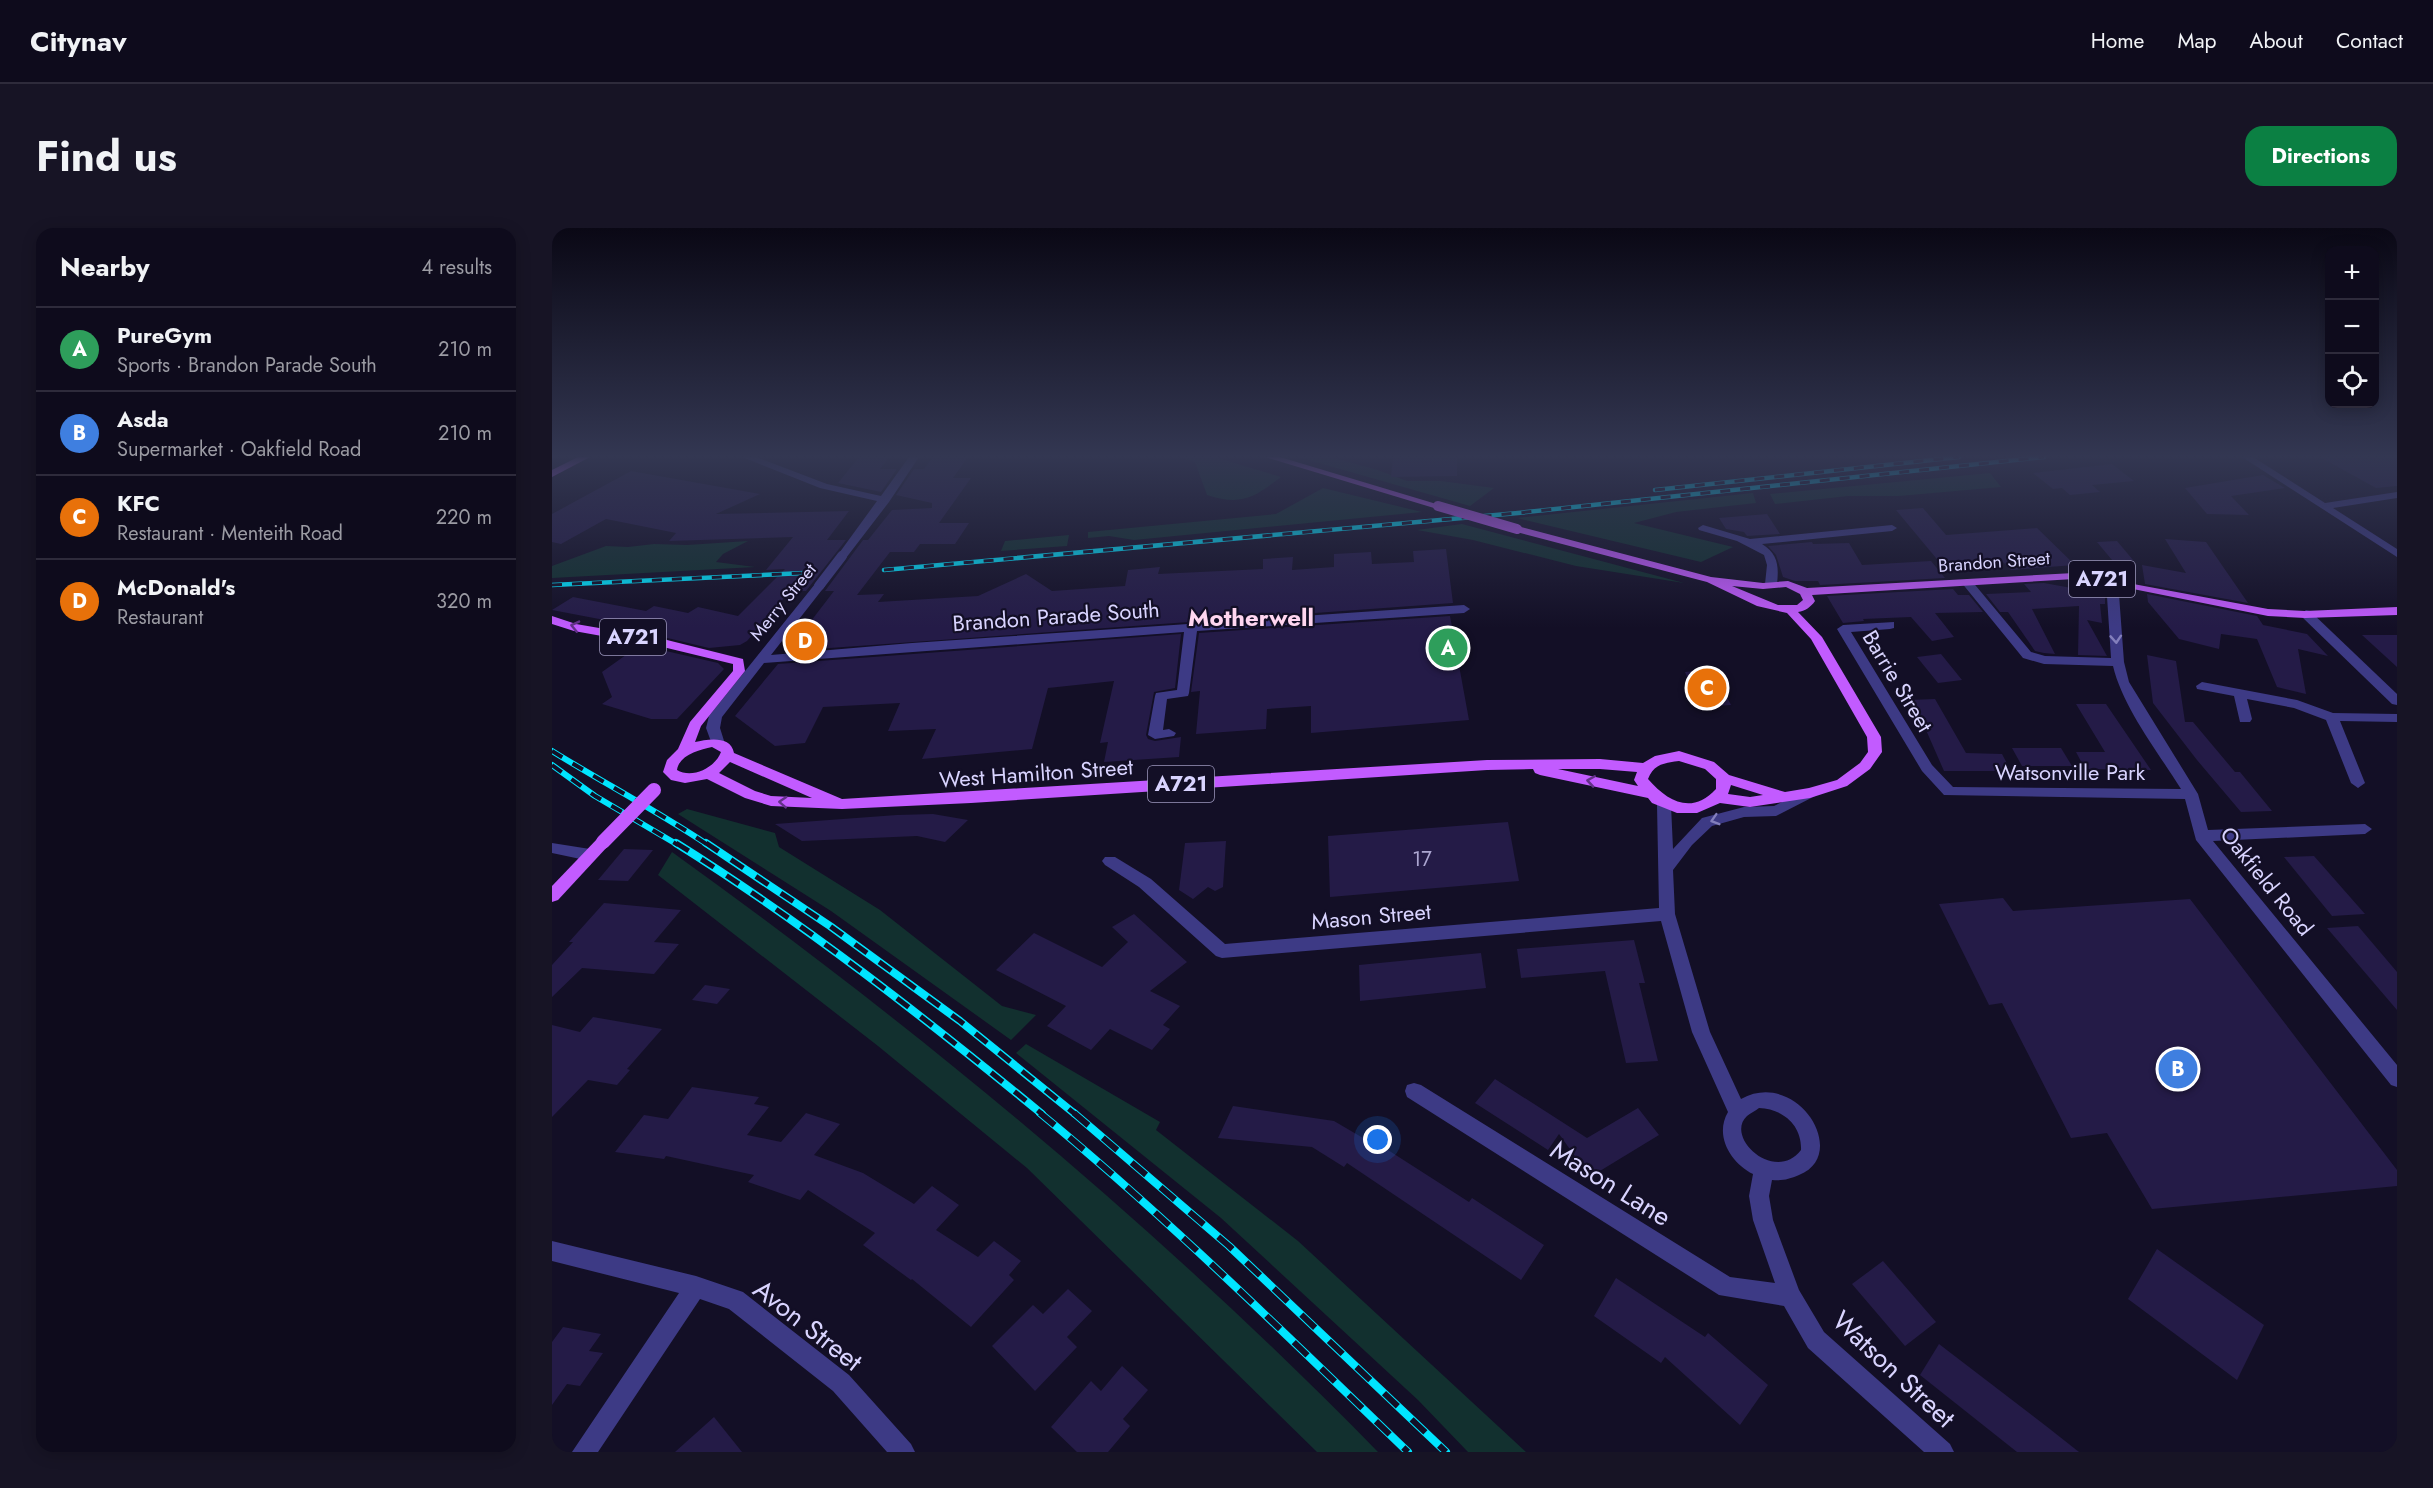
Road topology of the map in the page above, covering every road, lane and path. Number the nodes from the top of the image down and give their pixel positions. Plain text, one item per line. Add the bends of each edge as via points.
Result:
1 (874, 514) edge
2 (1466, 514) edge
3 (2337, 514) edge
4 (1703, 528) dead end
5 (1892, 528) dead end
6 (1749, 542) junction
7 (2397, 554) edge
8 (1711, 580) junction
9 (2112, 581) junction
10 (1967, 582) junction
11 (1767, 585) junction
12 (1805, 592) junction
13 (1764, 604) junction
14 (1464, 609) dead end
15 (2397, 610) edge
16 (1791, 611) junction
17 (2306, 614) junction
18 (552, 620) edge
19 (1890, 625) dead end
20 (1191, 628) junction
21 (759, 660) junction
22 (2118, 662) junction
23 (2202, 686) dead end
24 (2240, 695) junction
25 (2397, 700) edge
26 (2332, 717) junction
27 (2397, 718) edge
28 (2245, 719) dead end
29 (1169, 734) dead end
30 (718, 744) junction
31 (684, 752) junction
32 (728, 756) junction
33 (1520, 764) junction
34 (1644, 768) junction
35 (707, 773) junction
36 (673, 776) junction
37 (1725, 779) junction
38 (2358, 783) dead end
39 (1949, 792) joint
40 (1648, 793) junction
41 (1810, 794) junction
42 (2191, 794) junction
43 (1782, 796) junction
44 (1717, 798) junction
45 (842, 804) junction
46 (1664, 805) junction
47 (2366, 829) dead end
48 (2201, 836) junction
49 (552, 848) edge
50 (590, 855) junction
51 (1110, 861) dead end
52 (1665, 870) junction
53 (552, 896) edge
54 (1667, 914) junction
55 (2397, 1078) edge
56 (1414, 1091) dead end
57 (1737, 1111) junction
58 (1764, 1170) junction
59 (552, 1251) edge
60 (696, 1287) junction
61 (1790, 1296) junction
62 (584, 1452) edge
63 (903, 1452) edge
64 (1942, 1452) edge

1 - 21 street, Merry Street, bridge
2 - 8 main road, A721, bridge
3 - 7 street
4 - 6 street
5 - 6 street
6 - 11 street via 1772,560
8 - 11 main road, A721
8 - 13 main road, A721
9 - 10 main road, Brandon Street / A721 via 2074,576
9 - 17 main road, Brandon Street / A721 via 2251,610
9 -> 22 street, Oakfield Road
10 - 12 main road, Brandon Street / A721
10 - 22 street via 2027,655 2044,660
11 - 12 main road, A721 via 1788,584
11 - 13 main road via 1757,594
12 - 16 main road via 1809,601 1806,606
13 - 16 main road, A721
14 - 20 street, Brandon Parade South
15 - 17 main road, Brandon Street / A721
16 - 41 main road, A721 via 1816,637 1874,737 1875,752 1865,766 1842,783
17 - 25 street
31 -> 18 main road, A721 via 695,725 739,672 740,662
19 - 39 street, Barrie Street via 1842,628 1926,768
20 - 21 street, Brandon Parade South
20 - 29 street via 1183,693 1161,696 1155,735
21 - 30 street, Merry Street via 716,716 713,728
22 - 42 street, Oakfield Road via 2134,702
23 - 24 street
24 - 26 street via 2297,704
24 - 28 street
26 - 27 street
26 - 38 street
30 - 31 main road
30 - 32 main road, A721 via 727,749
31 - 36 main road, A721 via 671,762
32 - 35 main road
32 - 45 main road, West Hamilton Street / A721
33 - 34 main road, West Hamilton Street / A721
40 -> 33 main road, West Hamilton Street / A721
33 - 45 main road, West Hamilton Street / A721
34 - 37 main road, A721 via 1653,761 1679,756 1711,765
34 - 40 main road via 1641,780
35 - 36 main road via 688,778
45 -> 35 main road, West Hamilton Street / A721 via 771,801
36 - 50 main road, bridge
37 - 43 main road, A721
37 - 44 main road via 1725,789
39 - 42 street, Watsonville Park
40 - 46 main road, A721
41 - 43 main road, A721
41 -> 52 street via 1776,811 1744,812 1707,822
42 - 48 street, Oakfield Road
43 - 44 main road, A721 via 1750,802
44 - 46 main road, A721 via 1700,807
46 - 52 street
47 - 48 street
48 - 55 street, Oakfield Road
49 - 50 street
50 - 53 main road
51 - 54 street, Mason Street via 1145,883 1222,951
52 - 54 street
54 - 57 street via 1701,1032
56 - 61 street, Mason Lane via 1727,1287
57 - 58 street via 1732,1120 1734,1143 1741,1155
57 - 58 street via 1757,1100 1770,1100 1794,1111 1809,1132 1811,1144 1802,1164 1791,1170
58 - 61 street, Watson Street via 1759,1196 1763,1220
59 - 60 street, Avon Street
60 - 62 street
60 - 63 street, Avon Street via 735,1300 841,1383
61 - 64 street, Watson Street via 1816,1340

